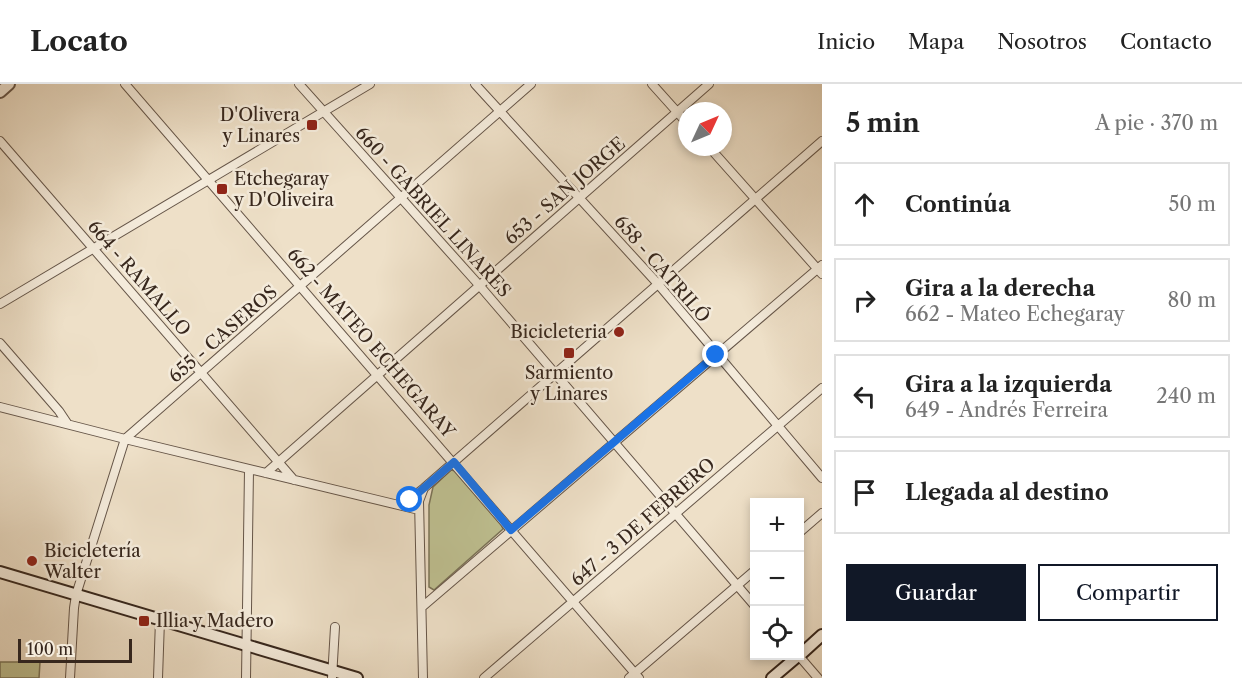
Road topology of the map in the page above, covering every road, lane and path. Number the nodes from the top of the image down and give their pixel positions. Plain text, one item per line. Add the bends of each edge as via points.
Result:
1 (9, 84) edge
2 (125, 84) edge
3 (300, 84) edge
4 (370, 84) edge
5 (475, 84) edge
6 (531, 84) edge
7 (652, 84) edge
8 (709, 84) edge
9 (0, 92) edge
10 (324, 112) junction
11 (499, 112) junction
12 (677, 112) junction
13 (0, 141) edge
14 (822, 141) edge
15 (717, 156) edge
16 (209, 180) junction
17 (400, 198) junction
18 (578, 198) junction
19 (756, 199) junction
20 (93, 249) junction
21 (821, 269) edge
22 (658, 284) junction
23 (301, 285) junction
24 (479, 285) junction
25 (0, 304) edge
26 (0, 343) edge
27 (716, 355) junction
28 (201, 373) junction
29 (555, 374) junction
30 (378, 375) junction
31 (822, 388) edge
32 (0, 407) edge
33 (67, 423) junction
34 (777, 426) junction
35 (125, 439) junction
36 (614, 443) junction
37 (454, 462) junction
38 (278, 463) junction
39 (249, 470) junction
40 (266, 473) junction
41 (822, 478) edge
42 (294, 480) junction
43 (424, 489) junction
44 (397, 505) junction
45 (419, 510) junction
46 (822, 513) edge
47 (676, 514) junction
48 (804, 529) edge
49 (511, 530) junction
50 (0, 572) edge
51 (750, 574) edge
52 (737, 585) junction
53 (76, 595) junction
54 (750, 600) edge
55 (573, 602) junction
56 (422, 607) junction
57 (160, 620) junction
58 (335, 627) dead end
59 (822, 635) edge
60 (247, 645) junction
61 (804, 651) edge
62 (793, 660) edge
63 (803, 660) edge
64 (333, 674) edge
65 (635, 676) edge
66 (70, 678) edge
67 (158, 678) edge
68 (246, 678) edge
69 (357, 678) edge
70 (423, 678) edge
71 (484, 678) edge
72 (772, 678) edge
73 (818, 678) edge

1 - 9 main road
2 - 16 street, 662 - MATEO ECHEGARAY
3 - 10 street, 660 - GABRIEL LINARES
4 - 10 street
5 - 11 street, 658 - CATRILÓ
6 - 11 street, 655 - CASEROS
7 - 12 street
8 - 12 street, 653 - SAN JORGE
10 - 16 street
10 - 17 street, 660 - GABRIEL LINARES
11 - 17 street, 655 - CASEROS
11 - 18 street, 658 - CATRILÓ
12 - 18 street, 653 - SAN JORGE
13 - 20 street, 664 - RAMALLO
14 - 19 street
15 - 19 street
16 - 20 street
16 - 23 street, 662 - MATEO ECHEGARAY
17 - 23 street, 655 - CASEROS
17 - 24 street, 660 - GABRIEL LINARES
18 - 22 street, 658 - CATRILÓ
18 - 24 street, 653 - SAN JORGE
19 - 21 street
19 - 22 street
20 - 25 street
20 - 28 street, 664 - RAMALLO
21 - 27 street
22 - 27 street, 658 - CATRILÓ
22 - 29 street
23 - 28 street, 655 - CASEROS
23 - 30 street, 662 - MATEO ECHEGARAY
24 - 29 street, 660 - GABRIEL LINARES
24 - 30 street, 653 - SAN JORGE
26 - 33 street
27 - 34 street, 658 - CATRILÓ
27 - 36 street
28 - 35 street, 655 - CASEROS
28 - 38 street, 664 - RAMALLO
29 - 36 street, 660 - GABRIEL LINARES
29 - 37 street
30 - 37 street, 662 - MATEO ECHEGARAY
30 - 38 street, 653 - SAN JORGE
31 - 34 street, 647 - 3 DE FEBRERO
32 - 33 street
33 - 35 street
34 - 41 street, 658 - CATRILÓ
34 - 47 street, 647 - 3 DE FEBRERO
35 - 39 street
35 - 53 street
36 - 47 street, 660 - GABRIEL LINARES
36 - 49 street
37 - 43 street
37 - 49 street, 662 - MATEO ECHEGARAY
38 - 40 street
38 - 42 street, 664 - RAMALLO
39 - 40 street
39 - 60 street
40 - 42 street
42 - 44 street
43 - 44 street
43 - 45 street
44 - 45 street
45 - 56 street
46 - 48 street
47 - 52 street, 660 - GABRIEL LINARES
47 - 55 street, 647 - 3 DE FEBRERO
49 - 55 street, 662 - MATEO ECHEGARAY
49 - 56 street
50 - 53 main road
51 - 52 street
52 - 54 street, 660 - GABRIEL LINARES
52 - 65 street
53 - 57 main road
53 - 66 street
55 - 65 street, 662 - MATEO ECHEGARAY
55 - 71 street, 647 - 3 DE FEBRERO
56 - 70 street
57 - 60 main road
57 - 67 street
58 - 64 street
59 - 61 main road
60 - 64 main road
60 - 68 street
62 - 72 main road
63 - 73 street
64 - 69 main road

